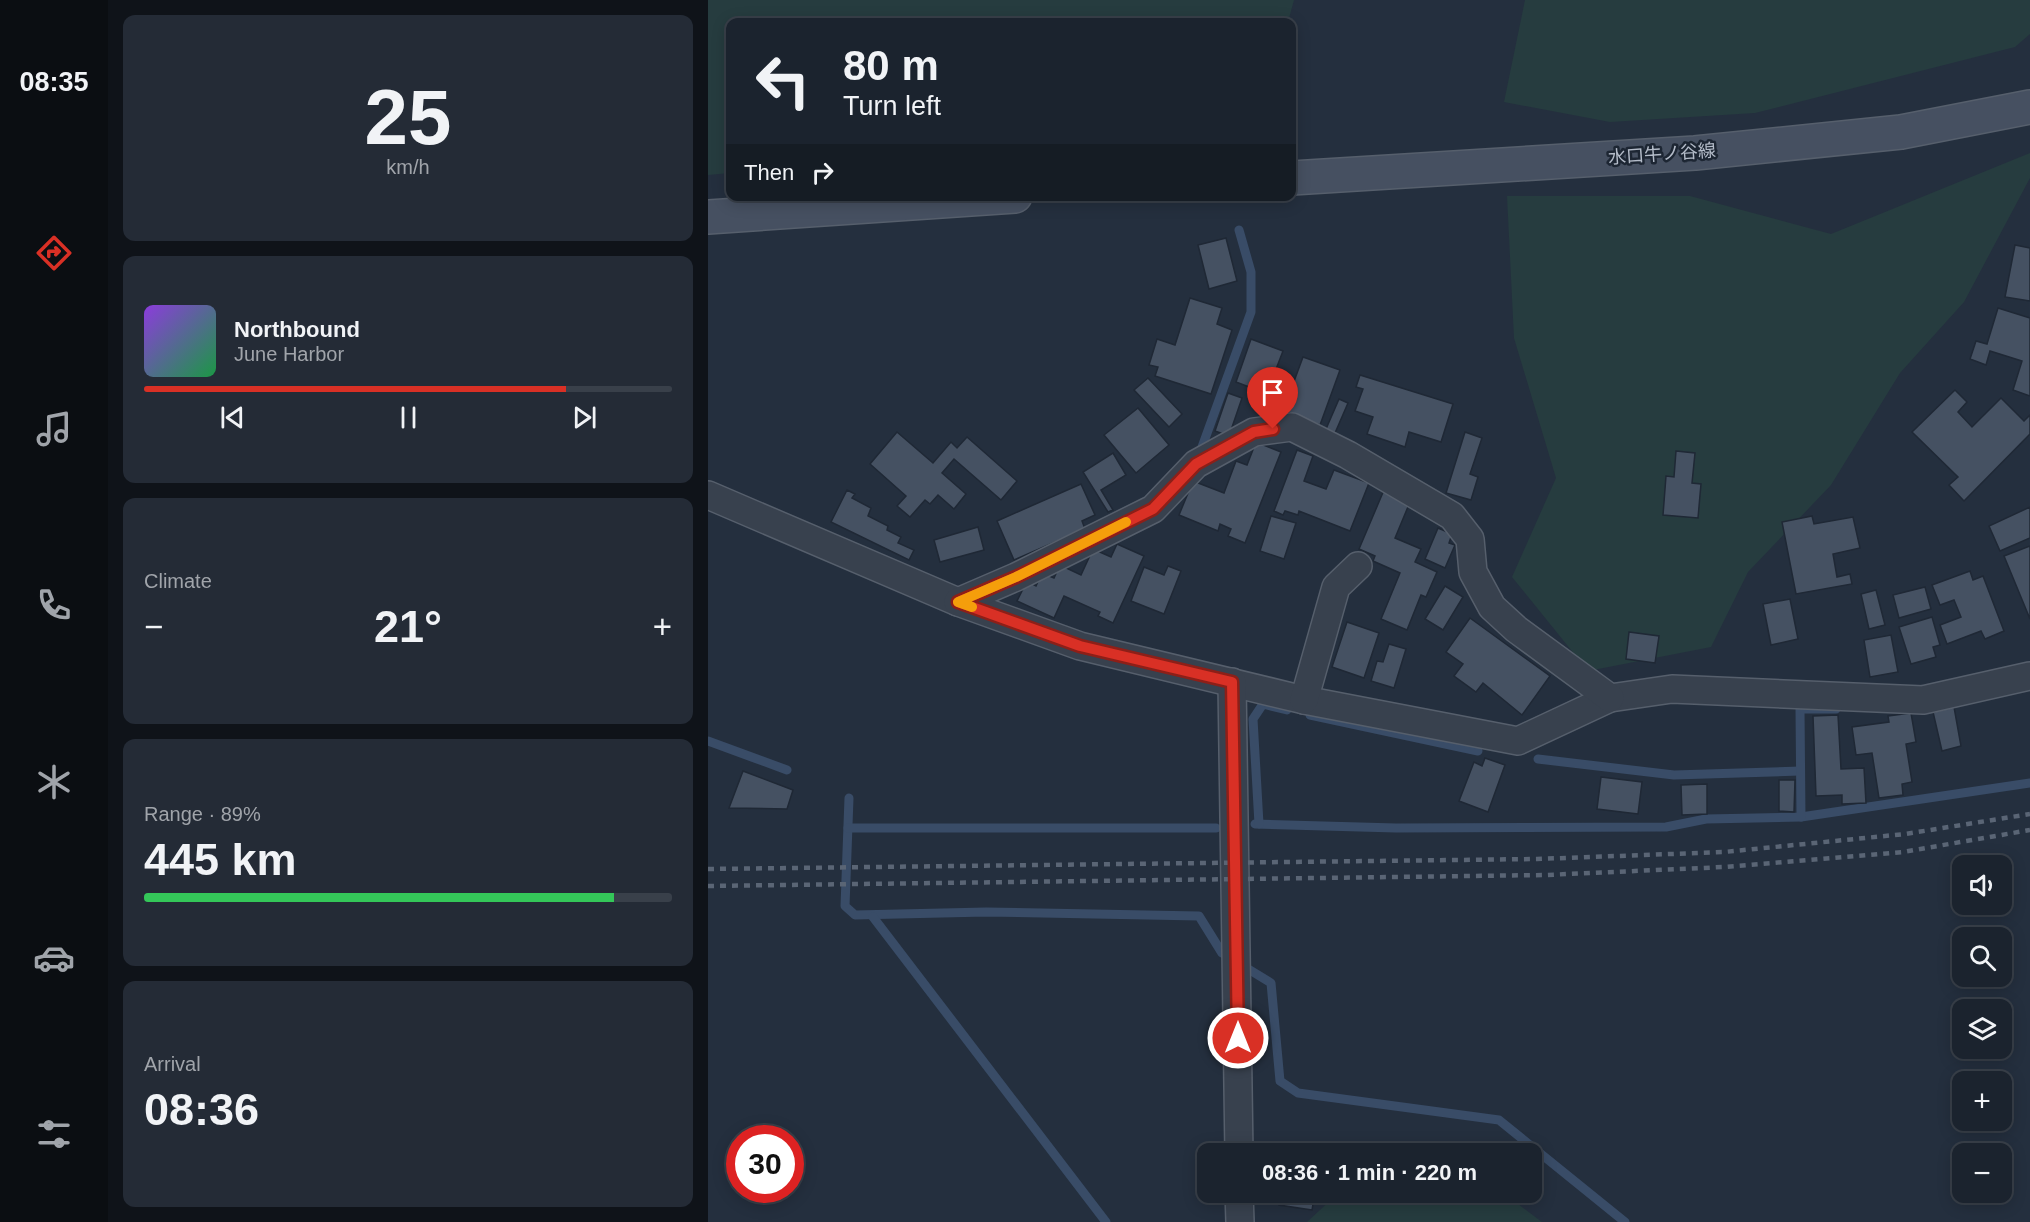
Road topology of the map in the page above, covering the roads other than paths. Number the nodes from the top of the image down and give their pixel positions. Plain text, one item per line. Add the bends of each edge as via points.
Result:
1 (2030, 107) edge
2 (1296, 178) edge
3 (942, 201) edge
4 (708, 217) edge
5 (708, 495) edge
6 (1358, 566) dead end
7 (958, 602) junction
8 (2030, 676) edge
9 (1232, 682) junction
10 (1610, 698) junction
11 (1304, 700) junction
12 (1239, 1143) edge
13 (1239, 1203) edge
14 (1240, 1222) edge

1 - 2 main road, 水口牛ノ谷線 via 1901,132 1706,152
3 - 4 main road
5 - 7 street
6 - 11 street via 1336,587
7 - 9 street via 1080,646
7 - 10 street via 1153,509 1196,464 1254,432 1292,427 1452,516 1470,539 1473,572 1492,607
8 - 10 street via 1923,700 1672,689
9 - 11 street
9 - 12 street
10 - 11 street via 1518,741
13 - 14 street

